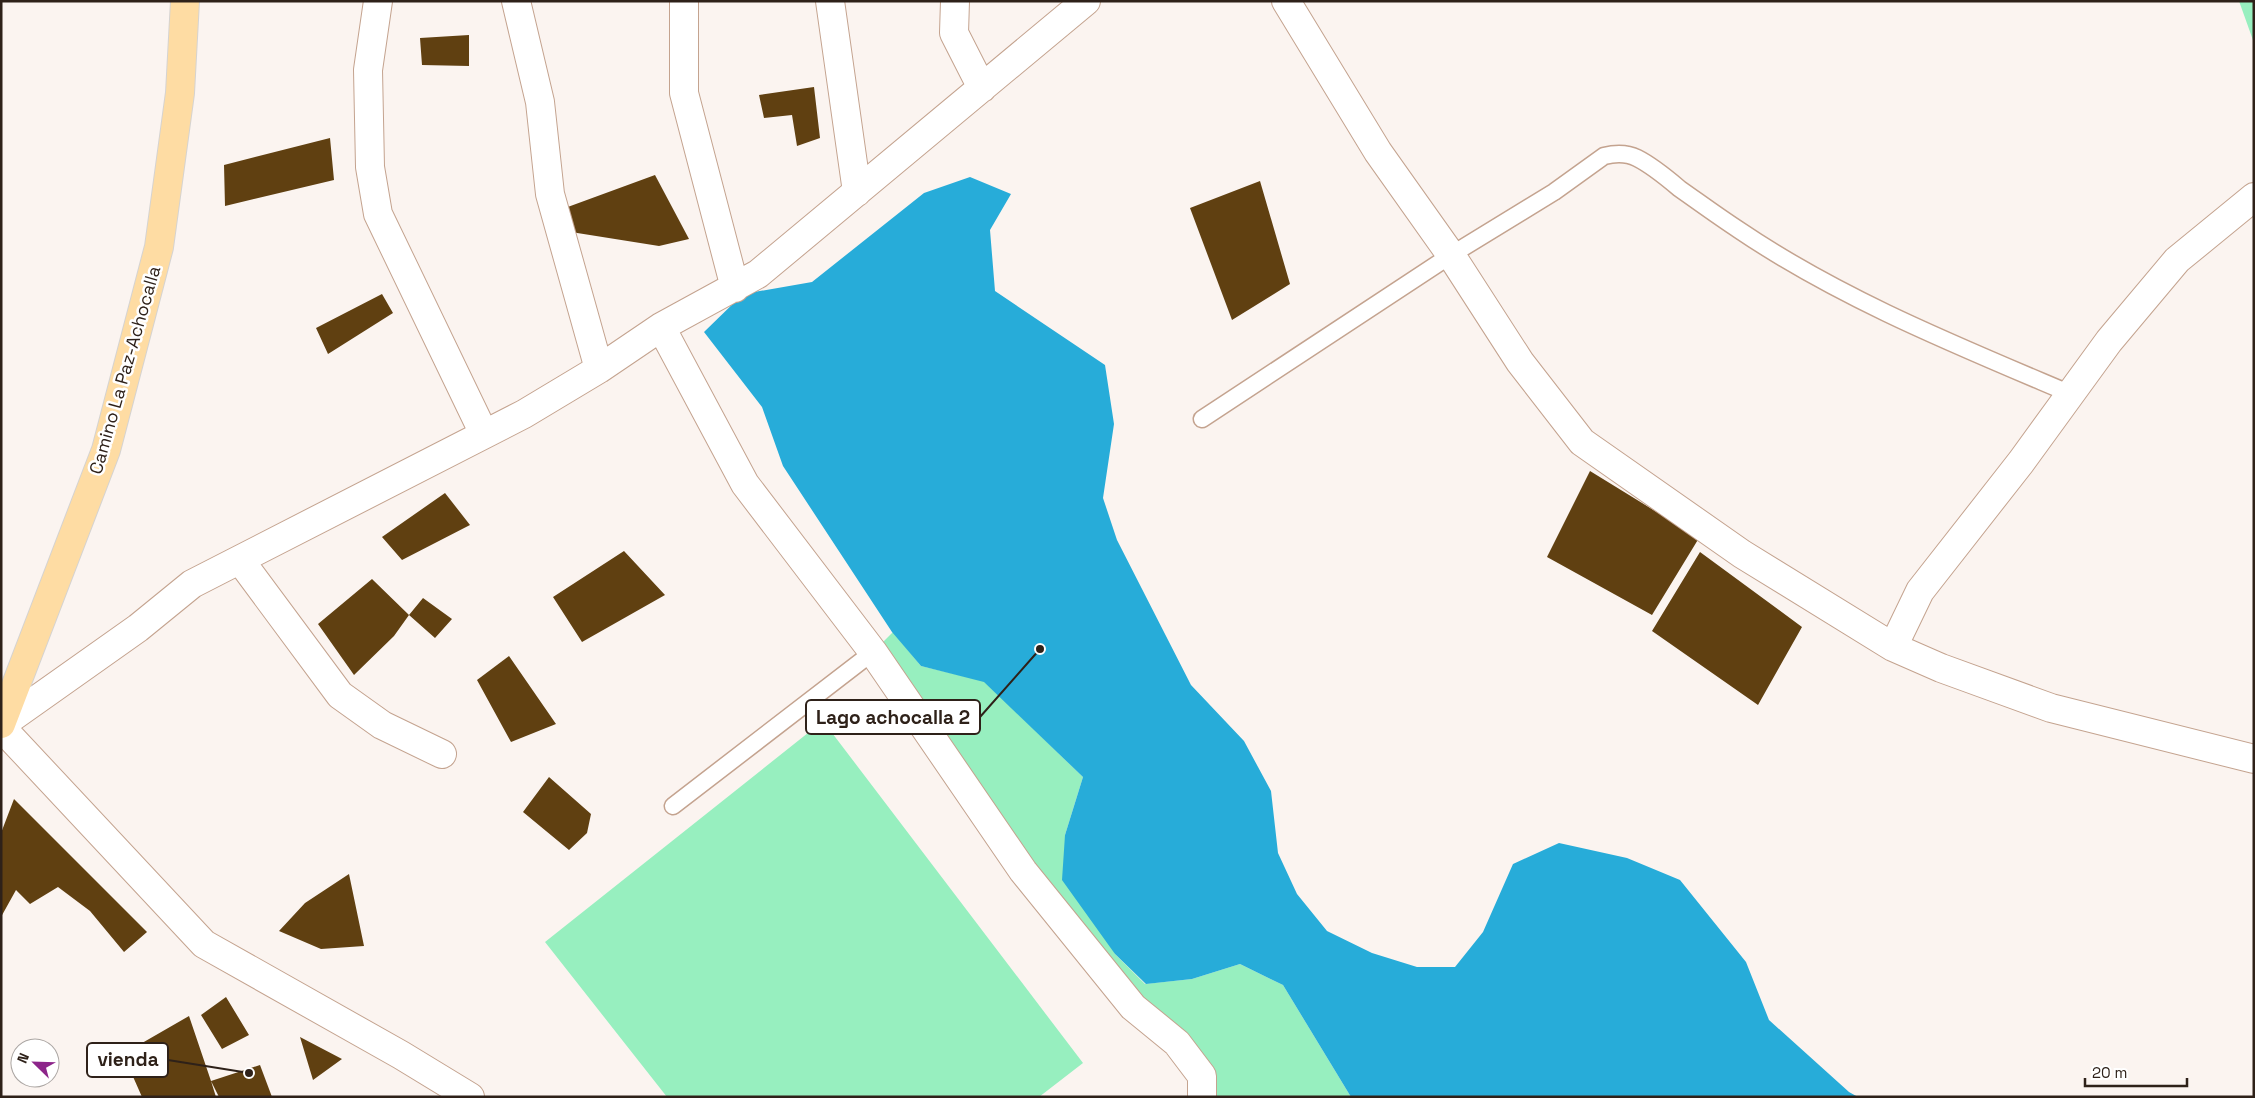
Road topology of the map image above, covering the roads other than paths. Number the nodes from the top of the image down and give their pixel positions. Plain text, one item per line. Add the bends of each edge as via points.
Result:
1 (185, 1) edge
2 (378, 1) edge
3 (516, 1) edge
4 (684, 1) edge
5 (830, 1) edge
6 (955, 1) edge
7 (1086, 1) edge
8 (1286, 1) edge
9 (982, 88) junction
10 (857, 192) junction
11 (2254, 197) edge
12 (1451, 255) junction
13 (735, 288) junction
14 (662, 327) junction
15 (599, 369) junction
16 (2070, 394) junction
17 (1202, 419) dead end
18 (484, 434) junction
19 (240, 560) junction
20 (1893, 647) junction
21 (873, 652) junction
22 (1, 725) edge
23 (442, 754) dead end
24 (2254, 759) edge
25 (673, 806) dead end
26 (470, 1097) edge
27 (1202, 1097) edge

1 - 22 main road, Camino La Paz-Achocalla via 180,93 159,247 106,450
2 - 18 street via 368,70 370,167 378,214
3 - 15 street via 540,102 550,194
4 - 13 street via 684,93
5 - 10 street
6 - 9 street via 954,33
7 - 9 street
8 - 12 street via 1378,152
9 - 10 street
10 - 13 street via 758,274
11 - 16 street via 2177,260 2109,341
12 - 16 lane via 1554,192 1604,156 1624,154 1648,164 1761,245 1828,283
12 - 17 lane
12 - 20 street via 1520,362 1582,442 1742,554
13 - 14 street
14 - 15 street
14 - 21 street via 745,484
15 - 18 street
16 - 20 street via 1920,591
18 - 19 street
19 - 22 street via 192,584 138,628
19 - 23 street via 340,695 382,725
20 - 24 street via 2051,708
21 - 25 lane
21 - 27 street via 1023,871 1133,1007 1177,1043 1202,1076
22 - 26 street via 204,944

